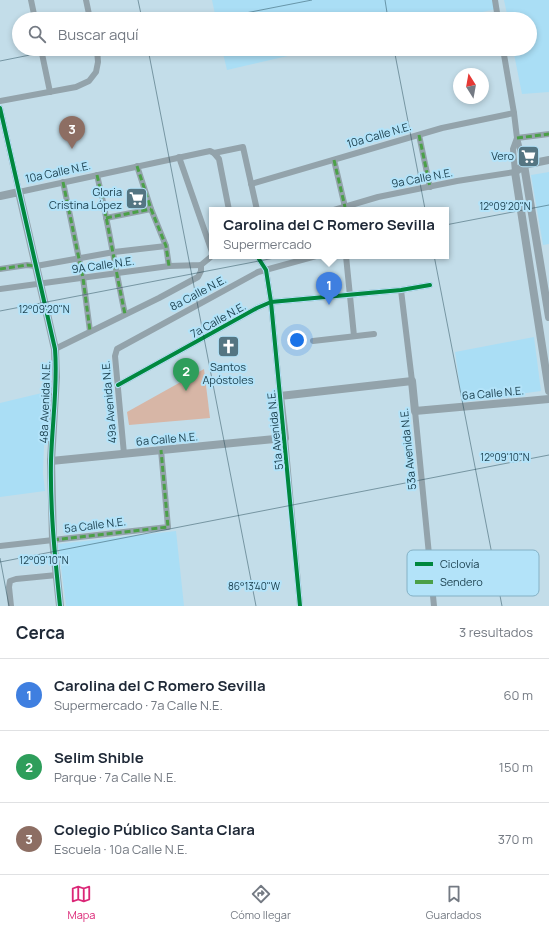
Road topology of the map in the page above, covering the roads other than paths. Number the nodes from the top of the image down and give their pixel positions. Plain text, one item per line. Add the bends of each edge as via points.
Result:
1 (31, 0) edge
2 (86, 0) edge
3 (495, 0) edge
4 (34, 12) edge
5 (89, 12) edge
6 (497, 12) edge
7 (42, 56) edge
8 (98, 56) edge
9 (504, 56) edge
10 (50, 92) junction
11 (0, 100) edge
12 (0, 108) edge
13 (514, 113) junction
14 (3, 133) edge
15 (549, 134) edge
16 (419, 135) junction
17 (517, 138) junction
18 (214, 153) junction
19 (180, 157) junction
20 (334, 160) junction
21 (549, 160) edge
22 (524, 165) junction
23 (138, 166) junction
24 (515, 172) junction
25 (97, 175) junction
26 (62, 182) junction
27 (251, 184) junction
28 (430, 187) junction
29 (19, 192) junction
30 (0, 196) edge
31 (228, 207) edge
32 (255, 207) edge
33 (345, 207) joint
34 (151, 209) junction
35 (106, 218) junction
36 (209, 243) edge
37 (166, 246) junction
38 (114, 252) junction
39 (79, 258) junction
40 (209, 258) edge
41 (259, 259) edge
42 (305, 259) edge
43 (346, 259) edge
44 (201, 265) junction
45 (36, 266) junction
46 (169, 266) junction
47 (0, 269) edge
48 (266, 270) junction
49 (116, 273) junction
50 (83, 278) junction
51 (40, 284) junction
52 (430, 285) dead end
53 (0, 289) edge
54 (401, 290) junction
55 (350, 295) junction
56 (271, 302) junction
57 (124, 314) junction
58 (549, 317) edge
59 (90, 331) junction
60 (374, 334) dead end
61 (354, 336) junction
62 (314, 341) dead end
63 (55, 349) junction
64 (117, 349) joint
65 (412, 381) junction
66 (118, 386) junction
67 (549, 391) edge
68 (280, 396) junction
69 (549, 398) edge
70 (415, 411) junction
71 (285, 438) junction
72 (161, 450) junction
73 (124, 454) junction
74 (51, 461) junction
75 (53, 540) junction
76 (0, 546) edge
77 (430, 550) edge
78 (57, 575) junction
79 (433, 596) edge
80 (11, 606) edge
81 (60, 606) edge
82 (300, 606) edge
83 (434, 606) edge

1 - 4 street
2 - 5 street
3 - 6 street
7 - 10 street
8 - 10 street via 96,72 89,81 76,88
9 - 13 street
10 - 11 street
12 - 14 street, 48a Avenida N.E.
13 - 16 street, 10a Calle N.E.
13 - 17 street
14 - 29 street, 48a Avenida N.E.
15 - 17 street
16 - 20 street, 10a Calle N.E.
16 - 28 street
17 - 22 street
17 - 24 street via 513,149
18 - 19 street, 10a Calle N.E. via 210,150
18 - 27 street via 243,147
18 - 31 street via 219,159
19 - 23 street, 10a Calle N.E.
19 - 36 street
20 - 27 street, 10a Calle N.E.
20 - 33 street
21 - 22 street
22 - 24 street
22 - 58 street
23 - 25 street, 10a Calle N.E.
23 - 34 street
24 - 28 street, 9a Calle N.E.
24 - 67 street
25 - 26 street, 10a Calle N.E.
25 - 35 street
26 - 29 street, 10a Calle N.E.
26 - 39 street
27 - 32 street
28 - 33 street, 9a Calle N.E. via 378,197
29 - 30 street, 10a Calle N.E.
29 - 45 street, 48a Avenida N.E.
34 - 35 street
34 - 37 street
35 - 38 street
37 - 38 street
37 - 46 street
38 - 39 street
38 - 49 street
39 - 45 street
39 - 50 street
40 - 44 street
41 - 48 street, 51a Avenida N.E.
42 - 48 street, 8a Calle N.E.
43 - 55 street
44 - 46 street
44 - 57 street via 198,277
45 - 47 street
45 - 51 street, 48a Avenida N.E.
46 - 49 street, 9A Calle N.E.
48 - 56 street, 51a Avenida N.E.
48 - 64 street, 8a Calle N.E.
49 - 50 street, 9A Calle N.E.
49 - 57 street
50 - 51 street, 9A Calle N.E.
50 - 59 street
51 - 53 street
51 - 63 street, 48a Avenida N.E.
52 - 54 street, 7a Calle N.E.
54 - 55 street, 7a Calle N.E.
54 - 65 street, 53a Avenida N.E.
55 - 56 street, 7a Calle N.E.
55 - 61 street
56 - 66 street, 7a Calle N.E.
56 - 68 street, 51a Avenida N.E.
57 - 59 street
59 - 63 street
60 - 61 street
61 - 62 street
63 - 74 street, 48a Avenida N.E.
64 - 66 street, 49a Avenida N.E. via 114,356
65 - 68 street
65 - 70 street, 53a Avenida N.E.
66 - 73 street, 49a Avenida N.E.
68 - 71 street, 51a Avenida N.E.
69 - 70 street, 6a Calle N.E.
70 - 77 street, 53a Avenida N.E.
71 - 72 street, 6a Calle N.E.
71 - 82 street, 51a Avenida N.E.
72 - 73 street, 6a Calle N.E.
72 - 75 street, 5a Calle N.E. via 168,527
73 - 74 street, 6a Calle N.E.
74 - 75 street, 48a Avenida N.E.
75 - 76 street, 5a Calle N.E.
75 - 78 street, 48a Avenida N.E.
78 - 80 street via 10,581
78 - 81 street, 48a Avenida N.E.
79 - 83 street, 53a Avenida N.E.

